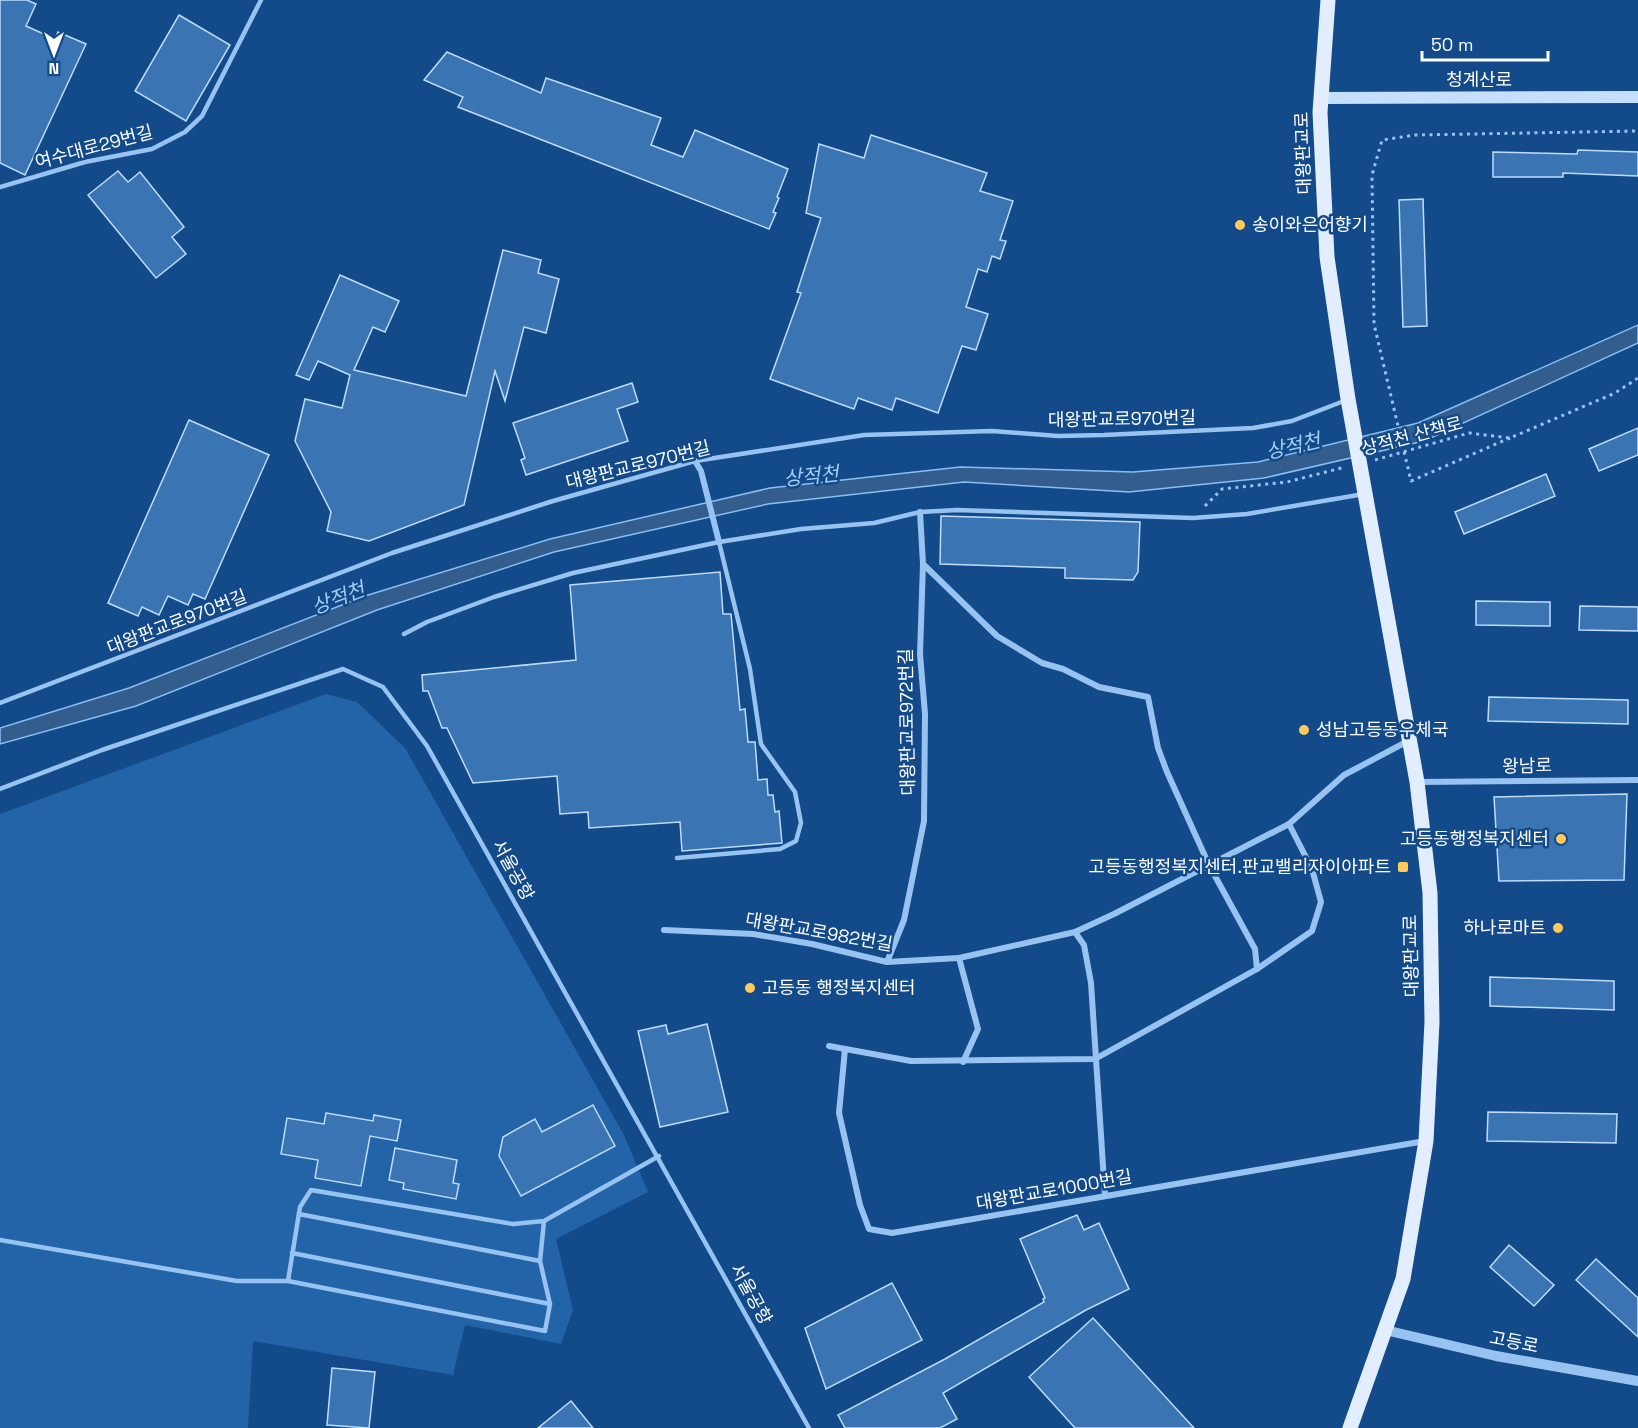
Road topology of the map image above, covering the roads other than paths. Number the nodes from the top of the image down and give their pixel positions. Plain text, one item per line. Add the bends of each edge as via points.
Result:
1 (261, 0) edge
2 (1328, 0) edge
3 (1638, 97) edge
4 (1321, 98) junction
5 (0, 187) edge
6 (1349, 405) junction
7 (695, 461) junction
8 (1364, 486) junction
9 (920, 512) junction
10 (719, 542) junction
11 (923, 564) junction
12 (404, 634) dead end
13 (0, 703) edge
14 (1410, 739) junction
15 (1638, 780) edge
16 (1417, 782) junction
17 (0, 789) edge
18 (1289, 824) junction
19 (677, 858) dead end
20 (1209, 865) junction
21 (664, 930) dead end
22 (1075, 932) junction
23 (959, 958) junction
24 (887, 962) junction
25 (1257, 969) junction
26 (829, 1046) dead end
27 (845, 1049) junction
28 (1095, 1059) junction
29 (963, 1062) junction
30 (1426, 1141) junction
31 (659, 1156) junction
32 (1105, 1196) junction
33 (299, 1214) junction
34 (544, 1221) junction
35 (0, 1240) edge
36 (292, 1253) junction
37 (540, 1261) junction
38 (288, 1281) junction
39 (550, 1304) junction
40 (1385, 1330) junction
41 (1638, 1381) edge
42 (809, 1428) edge
43 (1350, 1428) edge

1 - 5 lane, 여수대로29번길 via 202,116 184,132 152,148 85,162
2 - 4 main road, 대왕판교로
3 - 4 main road, 청계산로
4 - 6 main road, 대왕판교로 via 1327,257
6 - 7 lane, 대왕판교로970번길 via 1253,428 1058,436 992,431 864,435
6 - 8 main road, 대왕판교로
7 - 10 street
7 - 13 lane, 대왕판교로970번길 via 552,501 392,554
8 - 9 lane via 1246,514 1193,518
8 - 14 main road, 대왕판교로
9 - 10 lane via 874,523
9 - 11 street, 대왕판교로972번길
10 - 12 lane via 573,573 494,597
10 - 19 lane via 750,669 761,744 795,792 801,822 796,841 780,849
11 - 20 street via 997,636 1024,652 1098,687 1148,697 1158,748
11 - 24 street, 대왕판교로972번길 via 920,654 925,714 924,821 904,920
14 - 16 main road, 대왕판교로
14 - 18 street, 대왕판교로982번길 via 1344,775
15 - 16 street, 왕남로
16 - 30 main road, 대왕판교로 via 1430,893 1432,1022
17 - 31 lane, 서울공항 via 102,750 343,669 383,687 427,746
18 - 20 street, 대왕판교로982번길
18 - 25 street via 1312,868 1321,902 1312,932
20 - 22 street, 대왕판교로982번길
20 - 25 street via 1255,949
21 - 24 street, 대왕판교로982번길 via 753,934
22 - 23 street, 대왕판교로982번길
22 - 28 street via 1084,945 1091,983
23 - 24 street, 대왕판교로982번길
23 - 29 street via 978,1029
25 - 28 street
26 - 27 street
27 - 29 street via 911,1061
27 - 32 street, 대왕판교로1000번길 via 839,1113 869,1229 892,1233
28 - 29 street
28 - 32 street
30 - 32 street, 대왕판교로1000번길
30 - 40 main road, 대왕판교로 via 1403,1279
31 - 34 lane
31 - 42 lane, 서울공항
33 - 34 lane via 311,1190 486,1222
33 - 36 lane
33 - 37 lane
34 - 37 lane
35 - 38 lane via 237,1281
36 - 38 lane
36 - 39 lane
37 - 39 lane
38 - 39 lane via 545,1331
40 - 41 street, 고등로 via 1497,1356
40 - 43 main road, 대왕판교로

